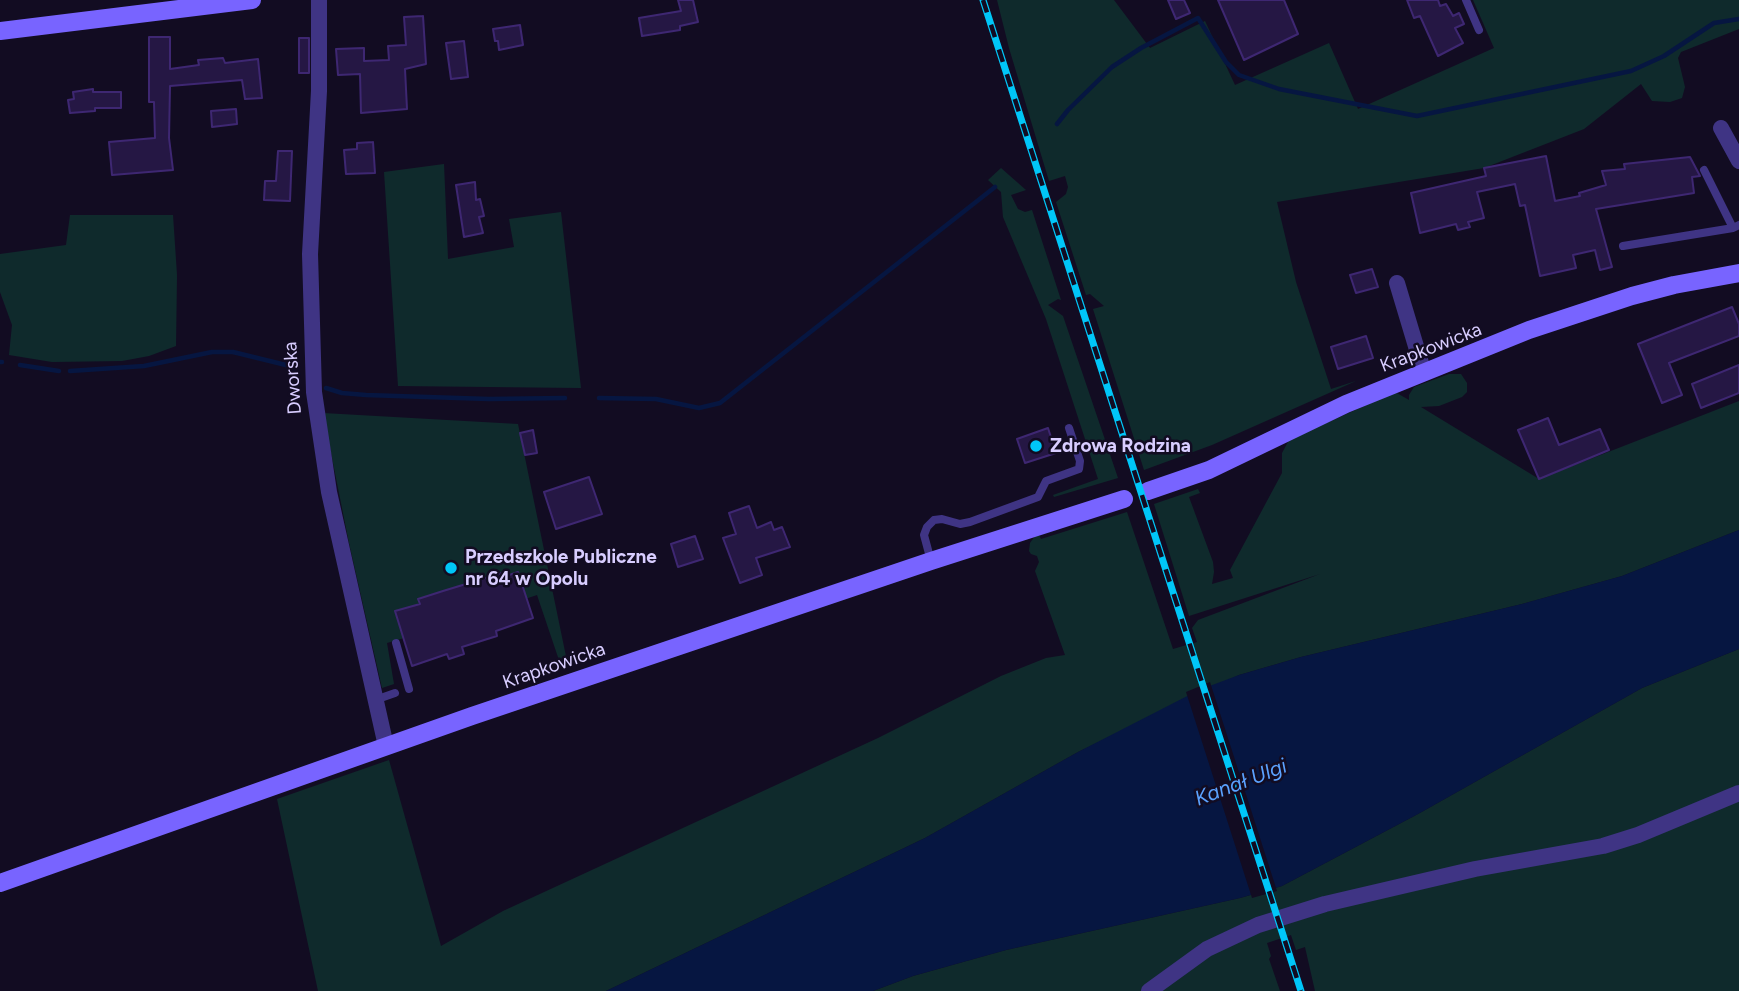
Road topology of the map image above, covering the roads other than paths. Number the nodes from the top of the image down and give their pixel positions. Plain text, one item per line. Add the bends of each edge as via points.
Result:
1 (252, 0) edge
2 (319, 0) edge
3 (1466, 0) edge
4 (0, 30) edge
5 (1479, 30) dead end
6 (1721, 128) dead end
7 (1739, 161) edge
8 (1704, 170) dead end
9 (1736, 226) edge
10 (1623, 246) dead end
11 (1739, 273) edge
12 (1397, 283) dead end
13 (1424, 373) junction
14 (1069, 428) dead end
15 (1148, 491) dead end
16 (1124, 499) dead end
17 (931, 561) junction
18 (396, 643) dead end
19 (410, 688) dead end
20 (395, 693) dead end
21 (375, 700) junction
22 (386, 747) junction
23 (1739, 793) edge
24 (0, 883) edge
25 (1149, 991) edge

1 - 4 street
2 - 21 street, Dworska via 310,254 314,392 328,492
3 - 5 lane
6 - 7 street
8 - 9 lane
9 - 10 lane
11 - 13 street, Krapkowicka via 1674,285 1581,313
12 - 13 street
13 - 15 street, Krapkowicka via 1196,475
14 - 17 lane via 1079,469 1046,481 1038,497 970,522 934,520 924,535
16 - 17 street, Krapkowicka
17 - 22 street, Krapkowicka via 471,711
18 - 19 lane
20 - 21 lane
21 - 22 street, Dworska
22 - 24 street, Krapkowicka
23 - 25 street via 1603,846 1475,869 1325,904 1258,925 1208,949

